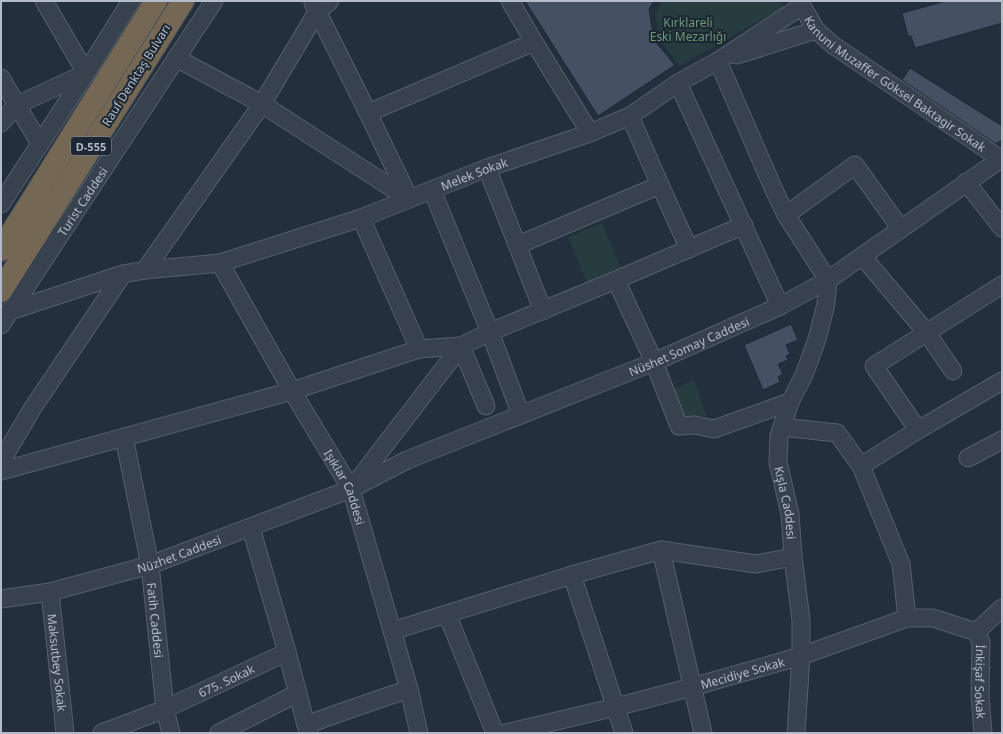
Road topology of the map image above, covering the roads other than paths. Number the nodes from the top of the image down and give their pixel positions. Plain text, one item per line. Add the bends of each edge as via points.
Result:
1 (44, 1) edge
2 (131, 1) edge
3 (156, 1) edge
4 (183, 1) edge
5 (214, 1) edge
6 (510, 1) edge
7 (800, 4) edge
8 (319, 5) edge
9 (816, 30) junction
10 (534, 42) junction
11 (176, 58) junction
12 (718, 61) junction
13 (86, 73) junction
14 (1, 78) edge
15 (678, 83) junction
16 (17, 104) junction
17 (262, 104) junction
18 (368, 113) junction
19 (630, 116) junction
20 (1, 123) edge
21 (590, 133) junction
22 (40, 144) junction
23 (1002, 159) edge
24 (487, 168) junction
25 (966, 182) junction
26 (660, 185) junction
27 (432, 190) junction
28 (409, 199) junction
29 (1, 204) edge
30 (786, 215) junction
31 (361, 218) junction
32 (744, 225) junction
33 (1002, 228) edge
34 (901, 229) junction
35 (518, 245) junction
36 (689, 249) junction
37 (1, 250) edge
38 (862, 256) junction
39 (220, 263) junction
40 (145, 270) junction
41 (123, 274) junction
42 (616, 280) junction
43 (828, 280) junction
44 (1002, 285) edge
45 (1, 291) edge
46 (780, 306) junction
47 (543, 311) junction
48 (5, 318) edge
49 (490, 332) junction
50 (927, 333) junction
51 (461, 346) junction
52 (419, 349) junction
53 (654, 362) junction
54 (953, 371) dead end
55 (1002, 381) edge
56 (292, 390) junction
57 (790, 402) junction
58 (486, 406) dead end
59 (521, 415) junction
60 (782, 427) junction
61 (918, 430) junction
62 (124, 437) junction
63 (1002, 440) edge
64 (968, 458) dead end
65 (1, 462) edge
66 (861, 466) junction
67 (1, 471) edge
68 (352, 489) junction
69 (251, 528) junction
70 (661, 550) junction
71 (793, 557) junction
72 (150, 565) junction
73 (572, 575) junction
74 (50, 592) junction
75 (1, 599) edge
76 (1002, 608) edge
77 (447, 614) junction
78 (907, 618) junction
79 (392, 631) junction
80 (976, 632) junction
81 (287, 652) junction
82 (801, 656) junction
83 (692, 687) junction
84 (409, 689) junction
85 (298, 693) junction
86 (616, 707) junction
87 (165, 709) junction
88 (307, 729) edge
89 (525, 731) edge
90 (65, 733) edge
91 (102, 733) edge
92 (171, 733) edge
93 (219, 733) edge
94 (419, 733) edge
95 (495, 733) edge
96 (506, 733) edge
97 (624, 733) edge
98 (703, 733) edge
99 (796, 733) edge
100 (983, 733) edge

1 - 13 street
2 - 13 street
3 - 37 highway, Rauf Denktaş Bulvarı / D-555
4 - 45 highway, Rauf Denktaş Bulvarı / D-555
5 - 11 street, Turist Caddesi
6 - 10 street
7 - 9 street, Kanuni Muzaffer Göksel Baktagir Sokak
7 - 12 street, Melek Sokak
8 - 17 street
8 - 18 street
9 - 12 street, Melek Sokak
9 - 23 street, Kanuni Muzaffer Göksel Baktagir Sokak via 832,45
10 - 18 street
10 - 21 street
11 - 17 street
11 - 48 street, Turist Caddesi
12 - 15 street, Melek Sokak
12 - 30 street
13 - 16 street
13 - 22 street
14 - 16 street
15 - 19 street, Melek Sokak
15 - 32 street
16 - 20 street
16 - 22 street
17 - 28 street
17 - 40 street
18 - 28 street
19 - 21 street, Melek Sokak
19 - 26 street
21 - 24 street, Melek Sokak
22 - 29 street
23 - 25 street, Nüshet Somay Caddesi
24 - 27 street, Melek Sokak
24 - 35 street
25 - 33 street
25 - 34 street, Nüshet Somay Caddesi
26 - 35 street
26 - 36 street
27 - 28 street, Melek Sokak
27 - 49 street
28 - 31 street, Melek Sokak
30 - 34 street via 854,165
30 - 43 street
31 - 39 street, Melek Sokak
31 - 52 street
32 - 36 street
32 - 46 street
34 - 38 street, Nüshet Somay Caddesi
35 - 47 street
36 - 42 street
38 - 43 street, Nüshet Somay Caddesi
38 - 50 street
39 - 40 street, Melek Sokak
39 - 56 street, Işıklar Caddesi
40 - 41 street, Melek Sokak
41 - 48 street, Melek Sokak
41 - 65 street via 32,409
42 - 47 street
42 - 53 street
43 - 46 street, Nüshet Somay Caddesi
43 - 57 street, Kışla Caddesi via 826,304 817,339 804,375
44 - 50 street
46 - 53 street, Nüshet Somay Caddesi
47 - 49 street
49 - 51 street
49 - 59 street
50 - 54 street
50 - 61 street via 874,366
51 - 52 street
51 - 58 street
51 - 68 street
52 - 56 street
53 - 57 street via 680,426 695,425 714,429
53 - 59 street, Nüshet Somay Caddesi
55 - 61 street
56 - 62 street
56 - 68 street, Işıklar Caddesi
57 - 60 street, Kışla Caddesi
59 - 68 street, Nüshet Somay Caddesi via 407,460
60 - 66 street via 837,433
60 - 71 street, Kışla Caddesi via 778,462 790,514
61 - 66 street
62 - 67 street
62 - 72 street, Fatih Caddesi
63 - 64 street
66 - 78 street via 901,564
68 - 69 street, Nüzhet Caddesi
68 - 79 street, Işıklar Caddesi
69 - 72 street, Nüzhet Caddesi
69 - 81 street
70 - 71 street via 756,564
70 - 73 street
70 - 83 street
71 - 82 street, Kışla Caddesi via 801,620
72 - 74 street, Nüzhet Caddesi
72 - 87 street, Fatih Caddesi
73 - 77 street
73 - 86 street
74 - 75 street, Nüzhet Caddesi
74 - 90 street, Maksutbey Sokak
76 - 80 street
77 - 79 street
77 - 95 street
78 - 80 street, Mecidiye Sokak via 933,618
78 - 82 street, Mecidiye Sokak
79 - 84 street, Işıklar Caddesi
80 - 100 street, İnkişaf Sokak via 981,642 980,696
81 - 85 street
81 - 87 street, 675. Sokak
82 - 83 street, Mecidiye Sokak
82 - 99 street, Kışla Caddesi
83 - 86 street, Mecidiye Sokak
83 - 98 street
84 - 88 street via 338,713
84 - 94 street, Işıklar Caddesi
85 - 88 street
85 - 93 street
86 - 89 street, Mecidiye Sokak
86 - 97 street
87 - 91 street, 675. Sokak
87 - 92 street, Fatih Caddesi
89 - 96 street, Mecidiye Sokak

